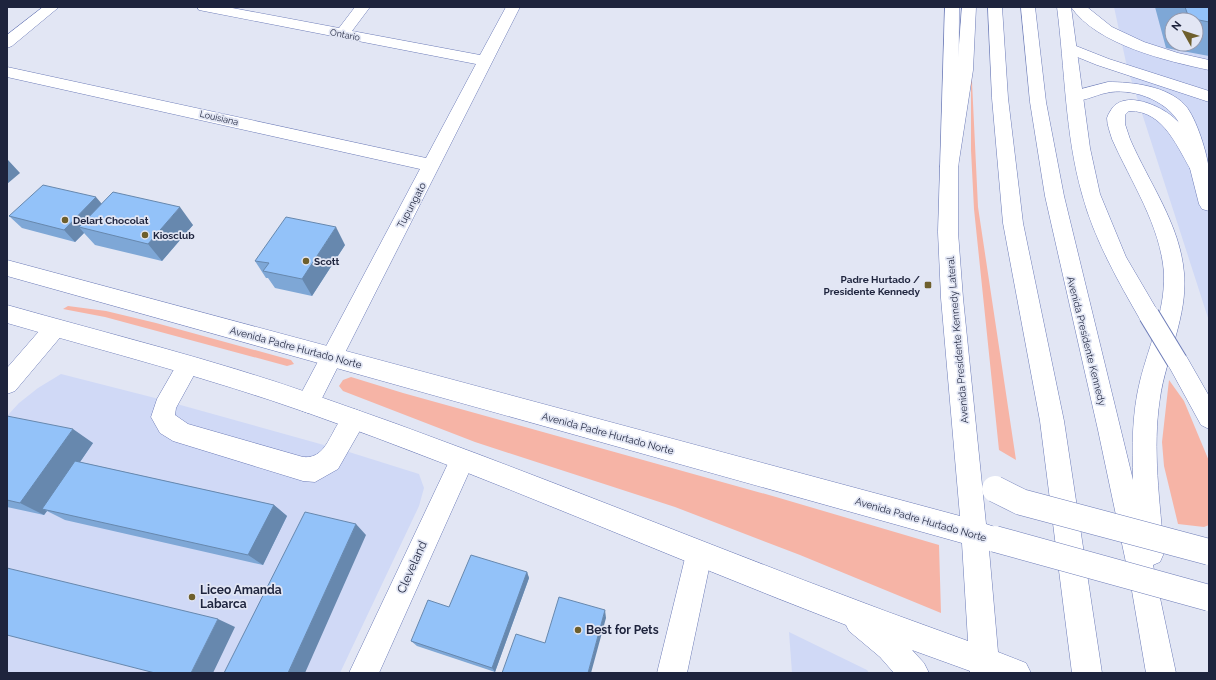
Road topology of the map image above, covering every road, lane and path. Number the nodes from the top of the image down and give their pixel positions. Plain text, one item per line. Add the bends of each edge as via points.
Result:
1 (52, 7) edge
2 (204, 7) edge
3 (362, 7) edge
4 (513, 7) edge
5 (952, 7) edge
6 (969, 7) edge
7 (995, 7) edge
8 (1028, 7) edge
9 (1064, 7) edge
10 (1078, 7) edge
11 (342, 34) junction
12 (7, 43) edge
13 (1071, 48) junction
14 (485, 61) junction
15 (1209, 65) edge
16 (1123, 68) junction
17 (7, 72) edge
18 (1209, 90) edge
19 (1076, 96) junction
20 (1209, 97) edge
21 (431, 165) junction
22 (949, 167) junction
23 (1200, 172) junction
24 (1209, 204) edge
25 (7, 268) edge
26 (7, 314) edge
27 (55, 328) junction
28 (332, 357) junction
29 (188, 366) junction
30 (7, 384) edge
31 (308, 403) junction
32 (1209, 418) edge
33 (354, 420) junction
34 (966, 451) junction
35 (462, 461) junction
36 (985, 536) junction
37 (1209, 552) edge
38 (699, 554) junction
39 (1209, 598) edge
40 (848, 612) junction
41 (1154, 627) junction
42 (998, 669) edge
43 (364, 673) edge
44 (672, 673) edge
45 (914, 673) edge
46 (1087, 673) edge
47 (1161, 673) edge

1 - 12 main road
2 - 11 main road, Ontario
3 - 11 main road
4 - 14 main road, Tupungato
5 - 22 main road, Avenida Presidente Kennedy Lateral
6 - 22 main road via 965,70
7 - 46 main road via 1000,98 1012,223 1052,421
8 - 41 main road, Avenida Presidente Kennedy via 1031,62 1058,221 1099,384
9 - 13 main road
10 - 15 main road via 1106,30 1136,45 1173,58
11 - 14 main road, Ontario
13 - 16 main road via 1093,59
13 - 19 main road
14 - 21 main road, Tupungato
16 - 18 main road via 1163,74
16 - 20 main road
17 - 21 main road, Louisiana
19 - 23 main road via 1108,87 1123,87 1168,100 1185,116
19 - 32 main road, bridge via 1084,160 1096,207 1121,265
21 - 28 main road, Tupungato
22 - 34 main road, Avenida Presidente Kennedy Lateral via 948,232
23 - 24 main road
23 - 41 main road via 1182,137 1162,116 1136,106 1125,107 1118,112 1116,117 1122,139 1165,234 1175,276 1174,300 1153,376 1146,419
25 - 28 main road, Avenida Padre Hurtado Norte
26 - 27 main road
27 - 29 main road
27 - 30 main road
28 - 31 main road, Tupungato
28 - 36 main road, Avenida Padre Hurtado Norte
29 - 31 main road
29 - 33 main road via 165,406 163,417 168,425 182,433 303,469 315,470 328,462
31 - 33 main road
33 - 35 main road
34 - 36 main road, Avenida Presidente Kennedy Lateral
34 - 37 main road, bridge via 972,464 995,488 1021,502
35 - 38 main road
35 - 43 main road, Cleveland
36 - 39 main road, Avenida Padre Hurtado Norte, bridge
36 - 42 main road, Avenida Presidente Kennedy Lateral
38 - 40 main road
38 - 44 main road
40 - 42 main road
40 - 45 main road via 890,647
41 - 47 main road, Avenida Presidente Kennedy

